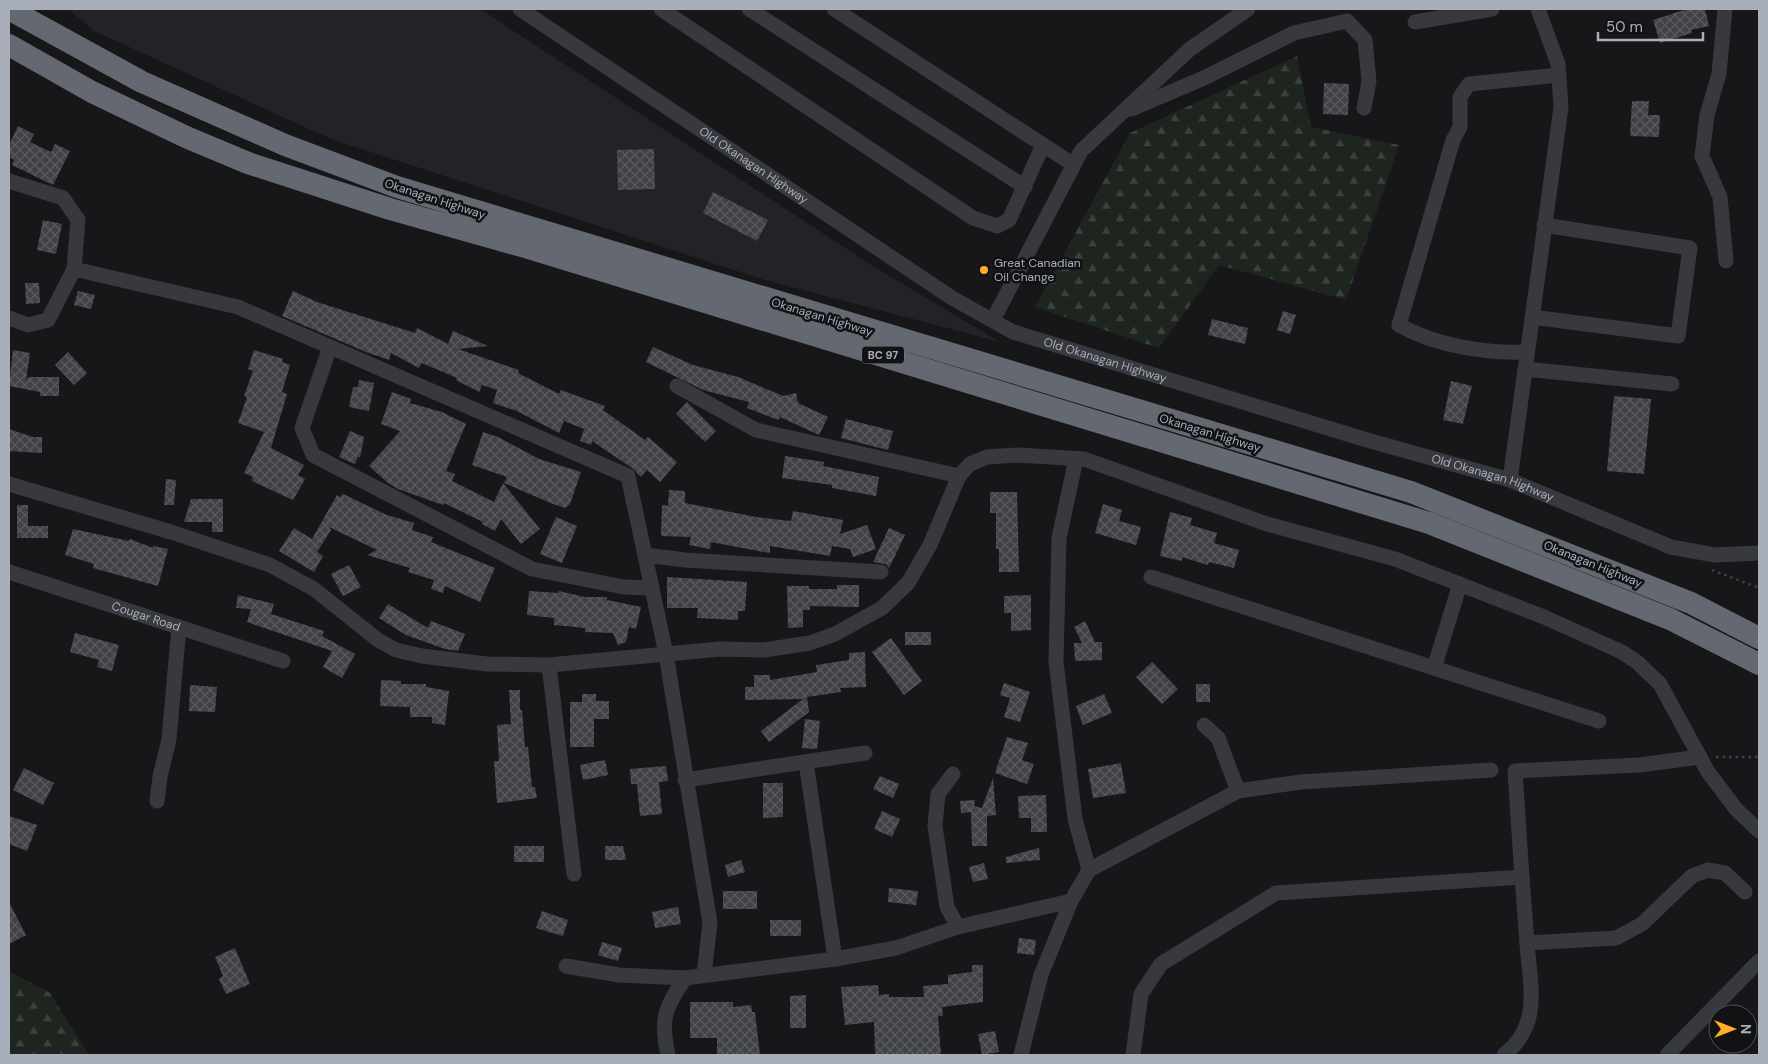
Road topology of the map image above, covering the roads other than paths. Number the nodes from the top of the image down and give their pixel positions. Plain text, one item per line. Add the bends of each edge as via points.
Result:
1 (26, 9) edge
2 (520, 9) edge
3 (661, 9) edge
4 (749, 9) edge
5 (834, 9) edge
6 (1248, 9) edge
7 (1492, 9) edge
8 (1538, 9) edge
9 (1725, 9) edge
10 (9, 10) edge
11 (1416, 22) dead end
12 (9, 28) edge
13 (54, 35) junction
14 (9, 45) edge
15 (1559, 75) junction
16 (1364, 108) dead end
17 (1121, 114) junction
18 (1043, 145) junction
19 (1074, 166) junction
20 (9, 181) edge
21 (1025, 187) junction
22 (1544, 225) junction
23 (1726, 260) dead end
24 (74, 270) junction
25 (1532, 317) junction
26 (9, 318) edge
27 (992, 320) junction
28 (330, 347) junction
29 (1527, 352) junction
30 (1525, 369) junction
31 (1672, 384) dead end
32 (677, 386) dead end
33 (1076, 459) junction
34 (959, 476) junction
35 (1510, 480) junction
36 (9, 484) edge
37 (1759, 553) edge
38 (645, 555) junction
39 (9, 572) edge
40 (881, 572) dead end
41 (1151, 577) dead end
42 (1460, 584) junction
43 (652, 588) junction
44 (179, 628) junction
45 (1759, 638) edge
46 (666, 654) junction
47 (283, 661) dead end
48 (1759, 664) edge
49 (549, 665) junction
50 (1434, 668) junction
51 (1599, 722) dead end
52 (1204, 725) dead end
53 (865, 753) dead end
54 (1700, 757) junction
55 (806, 762) junction
56 (1491, 770) dead end
57 (953, 774) dead end
58 (686, 780) junction
59 (1238, 791) junction
60 (157, 801) dead end
61 (1759, 831) edge
62 (1089, 870) junction
63 (574, 874) dead end
64 (1522, 877) junction
65 (1744, 892) dead end
66 (1071, 901) junction
67 (958, 927) junction
68 (1527, 943) junction
69 (835, 959) junction
70 (1759, 961) edge
71 (566, 966) dead end
72 (704, 975) junction
73 (685, 978) junction
74 (668, 1055) edge
75 (1021, 1055) edge
76 (1133, 1055) edge
77 (1504, 1055) edge
78 (1667, 1055) edge

1 - 13 highway
2 - 27 street, Old Okanagan Highway via 952,298
3 - 21 street via 973,218 997,226 1009,220
4 - 21 street
5 - 18 street
6 - 17 street via 1190,49
7 - 11 street
8 - 15 street
9 - 23 street via 1719,74 1707,115 1702,156 1720,197
10 - 13 highway, Okanagan Highway / BC 97
12 - 13 highway
13 - 45 highway, Okanagan Highway / BC 97 via 142,82 284,145 397,187 1411,492 1691,603
14 - 48 highway, Okanagan Highway / BC 97 via 92,92 248,163 390,209 563,258 1429,523 1670,619
15 - 22 street via 1561,107
15 - 29 street via 1469,84 1460,97 1460,126 1453,140 1399,325 1412,332 1477,350
16 - 17 street via 1369,81 1365,40 1347,21 1294,33 1204,78
17 - 19 street via 1081,151
18 - 19 street
18 - 21 street
19 - 27 street
20 - 24 street via 62,198 78,220
22 - 25 street
22 - 25 street via 1690,248 1689,257 1678,336
24 - 26 street via 48,320 28,325
24 - 28 street via 238,307
25 - 29 street
27 - 35 street, Old Okanagan Highway via 1032,338 1358,438
28 - 38 street via 628,476
28 - 43 street via 302,428 313,456 532,568 624,587
29 - 30 street
30 - 31 street
30 - 35 street
32 - 34 street via 756,430
33 - 34 street via 1018,455 987,457 970,464
33 - 42 street via 1084,459 1267,524 1395,559
33 - 62 street via 1059,538 1056,662 1075,819
34 - 46 street via 930,545 908,583 882,608 835,634 810,643 764,650 720,648
35 - 37 street, Old Okanagan Highway via 1672,547 1715,555
36 - 49 street via 270,565 314,589 378,640 396,650 487,664
38 - 40 street
38 - 43 street
39 - 44 street, Cougar Road
41 - 50 street
42 - 50 street
42 - 54 street via 1544,616 1637,662 1660,684
43 - 46 street
44 - 47 street, Cougar Road
44 - 60 street via 169,739
46 - 49 street
46 - 58 street
49 - 63 street
50 - 51 street
52 - 59 street via 1218,738
53 - 55 street
54 - 61 street via 1736,809
54 - 64 street via 1516,771
55 - 58 street
55 - 69 street
56 - 59 street via 1301,782
57 - 67 street via 938,794 935,826 947,907
58 - 72 street via 710,923
59 - 62 street
62 - 66 street
64 - 68 street
64 - 76 street via 1276,893 1161,964 1141,994
65 - 68 street via 1725,873 1708,870 1692,876 1642,924 1616,938
66 - 67 street
66 - 75 street via 1041,975
67 - 69 street via 896,948
68 - 77 street via 1531,1012 1525,1030
69 - 72 street
70 - 78 street
71 - 73 street via 619,975
72 - 73 street
73 - 74 street via 668,1003 663,1032

